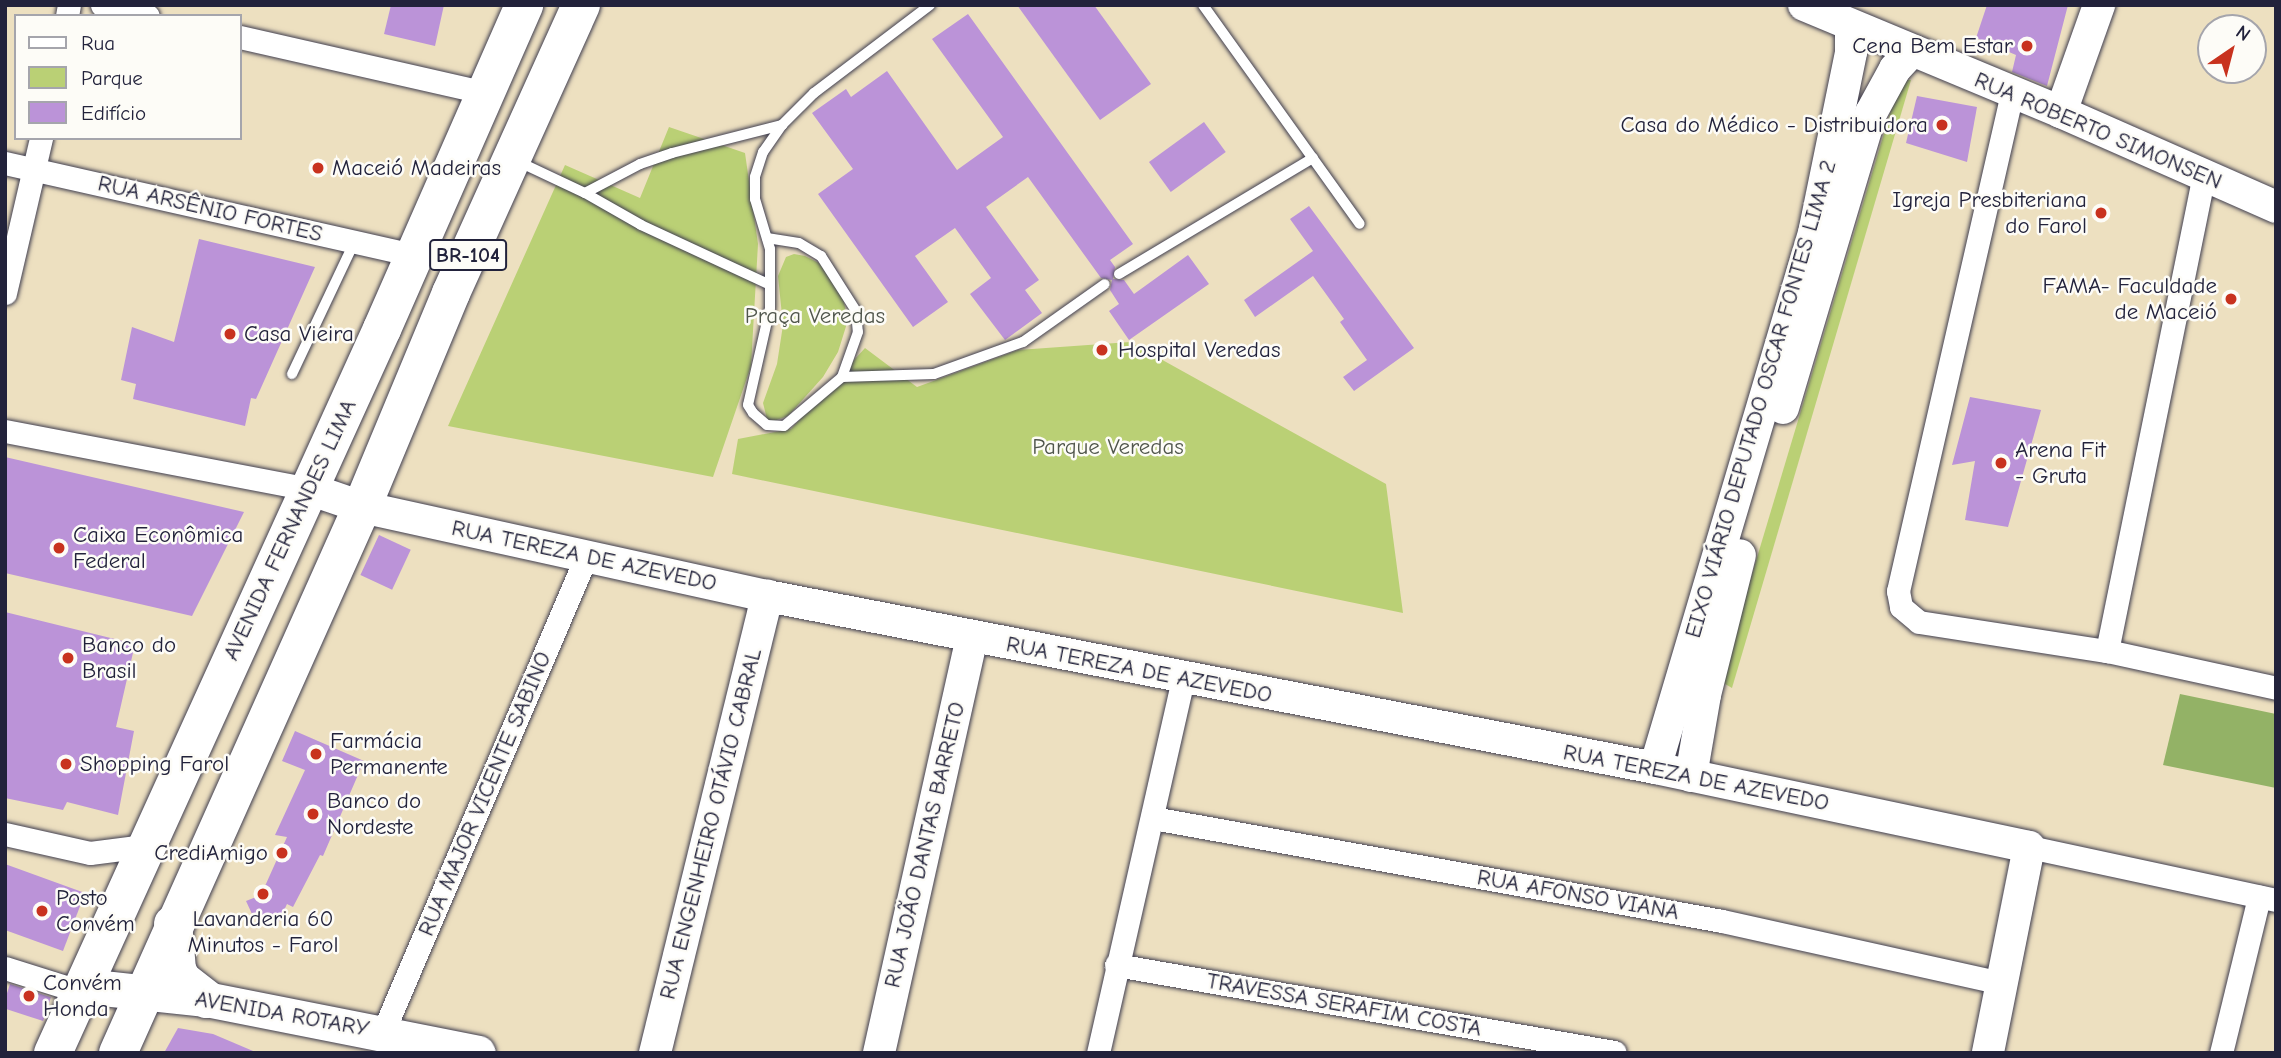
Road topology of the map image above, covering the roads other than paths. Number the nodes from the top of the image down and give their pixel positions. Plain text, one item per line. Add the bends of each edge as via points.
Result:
1 (102, 5) edge
2 (524, 5) edge
3 (581, 5) edge
4 (930, 5) edge
5 (1203, 5) edge
6 (1804, 5) edge
7 (2099, 5) edge
8 (140, 14) edge
9 (1854, 16) edge
10 (242, 37) edge
11 (1911, 52) junction
12 (485, 93) junction
13 (2012, 93) junction
14 (2061, 112) junction
15 (782, 125) junction
16 (41, 140) edge
17 (511, 158) junction
18 (1313, 159) junction
19 (5, 163) edge
20 (34, 169) junction
21 (2204, 176) junction
22 (585, 193) junction
23 (2276, 207) edge
24 (1360, 224) dead end
25 (767, 238) junction
26 (355, 241) junction
27 (414, 255) junction
28 (1119, 274) dead end
29 (770, 285) junction
30 (1105, 285) dead end
31 (5, 293) edge
32 (292, 374) dead end
33 (842, 377) junction
34 (5, 431) edge
35 (309, 489) junction
36 (362, 507) junction
37 (586, 556) junction
38 (767, 596) junction
39 (972, 637) junction
40 (2107, 651) junction
41 (1183, 678) junction
42 (2276, 688) edge
43 (1655, 768) junction
44 (1691, 776) junction
45 (1153, 818) junction
46 (5, 834) edge
47 (145, 846) junction
48 (2029, 847) junction
49 (90, 853) junction
50 (128, 885) junction
51 (2267, 898) edge
52 (173, 924) junction
53 (1116, 965) junction
54 (5, 968) edge
55 (2002, 983) junction
56 (83, 989) junction
57 (144, 992) junction
58 (206, 999) junction
59 (382, 1043) edge
60 (1614, 1052) edge
61 (53, 1053) edge
62 (118, 1053) edge
63 (478, 1053) edge
64 (655, 1053) edge
65 (879, 1053) edge
66 (1098, 1053) edge
67 (1988, 1053) edge
68 (2221, 1053) edge

1 - 8 street
2 - 12 highway, AVENIDA FERNANDES LIMA / BR-104
3 - 17 highway, BR-104
4 - 15 lane via 814,93
5 - 18 lane
6 - 9 street, RUA ROBERTO SIMONSEN
7 - 14 street
9 - 11 street, RUA ROBERTO SIMONSEN
9 - 43 street, EIXO VIÁRIO DEPUTADO OSCAR FONTES LIMA 2 via 1852,52 1814,233
10 - 12 street
11 - 13 street, RUA ROBERTO SIMONSEN
11 - 44 street, EIXO VIÁRIO DEPUTADO OSCAR FONTES LIMA 2 via 1895,69 1871,113 1728,596
12 - 27 highway, AVENIDA FERNANDES LIMA / BR-104
13 - 14 street, RUA ROBERTO SIMONSEN
13 - 40 street via 1898,591 1901,607 1919,622
14 - 21 street, RUA ROBERTO SIMONSEN
15 - 22 lane via 640,164
15 - 25 lane via 763,152 755,177 755,199
16 - 20 street
17 - 22 lane
17 - 36 highway, BR-104
18 - 24 lane
18 - 28 lane
19 - 20 street, RUA ARSÊNIO FORTES
20 - 26 street, RUA ARSÊNIO FORTES
20 - 31 street
21 - 23 street, RUA ROBERTO SIMONSEN
21 - 40 street
22 - 29 lane via 641,225
25 - 29 lane
25 - 33 lane via 799,243 821,256 856,311 858,332
26 - 27 street, RUA ARSÊNIO FORTES
26 - 32 lane
27 - 35 highway, AVENIDA FERNANDES LIMA / BR-104
29 - 33 lane via 770,308 748,405 753,413 768,425 784,426
30 - 33 lane via 1023,342 934,374
34 - 35 street, RUA TEREZA DE AZEVEDO
35 - 36 street, RUA TEREZA DE AZEVEDO
35 - 47 highway, AVENIDA FERNANDES LIMA / BR-104
36 - 37 street, RUA TEREZA DE AZEVEDO
36 - 52 highway, BR-104
37 - 38 street, RUA TEREZA DE AZEVEDO
37 - 59 street, RUA MAJOR VICENTE SABINO
38 - 39 street, RUA TEREZA DE AZEVEDO
38 - 64 street, RUA ENGENHEIRO OTÁVIO CABRAL
39 - 41 street, RUA TEREZA DE AZEVEDO
39 - 65 street, RUA JOÃO DANTAS BARRETO
40 - 42 street
41 - 43 street, RUA TEREZA DE AZEVEDO
41 - 45 street
43 - 44 street, RUA TEREZA DE AZEVEDO
44 - 48 street, RUA TEREZA DE AZEVEDO
45 - 53 street
45 - 55 street, RUA AFONSO VIANA via 1722,921
46 - 49 street
47 - 49 street
47 - 50 highway, AVENIDA FERNANDES LIMA / BR-104
48 - 51 street, RUA TEREZA DE AZEVEDO
48 - 55 street
49 - 50 street
50 - 56 highway, AVENIDA FERNANDES LIMA / BR-104
51 - 68 street
52 - 57 highway, BR-104
52 - 58 highway via 177,970 182,980
53 - 60 street, TRAVESSA SERAFIM COSTA
53 - 66 street
54 - 56 street
55 - 67 street
56 - 57 main road, AVENIDA ROTARY
56 - 61 highway, AVENIDA FERNANDES LIMA / BR-104
57 - 58 main road, AVENIDA ROTARY
57 - 62 highway, BR-104
58 - 59 main road, AVENIDA ROTARY via 347,1025
59 - 63 main road, AVENIDA ROTARY

